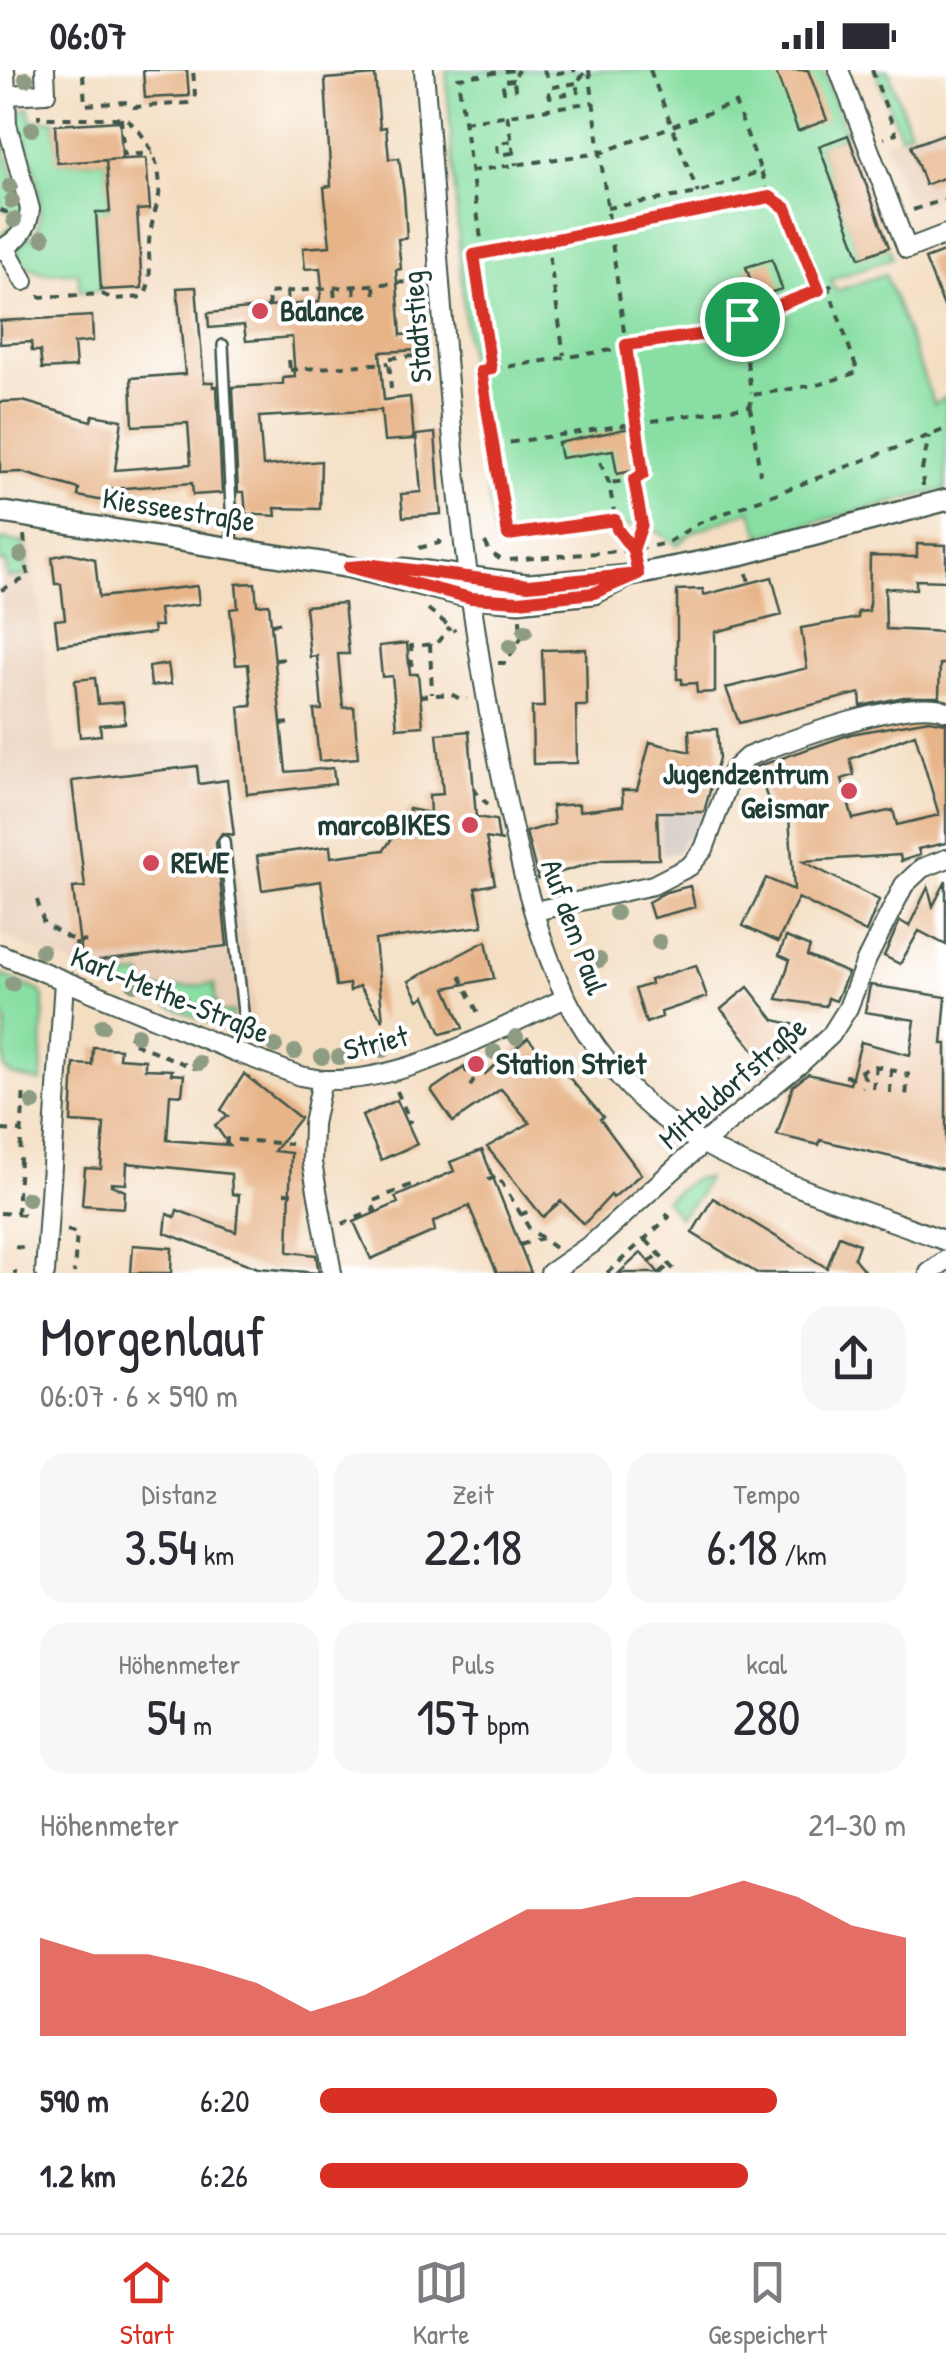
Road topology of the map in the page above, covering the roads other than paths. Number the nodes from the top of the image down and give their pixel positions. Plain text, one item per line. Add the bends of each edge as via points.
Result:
1 (4, 70) edge
2 (45, 70) edge
3 (424, 70) edge
4 (839, 70) edge
5 (6, 96) junction
6 (946, 234) edge
7 (2, 248) edge
8 (24, 281) road end
9 (223, 346) dead end
10 (939, 502) edge
11 (0, 512) edge
12 (233, 548) junction
13 (469, 588) junction
14 (946, 711) edge
15 (224, 842) dead end
16 (946, 859) edge
17 (535, 911) junction
18 (0, 954) edge
19 (64, 981) junction
20 (566, 998) junction
21 (236, 1052) junction
22 (322, 1080) junction
23 (703, 1142) junction
24 (946, 1241) edge
25 (946, 1260) edge
26 (45, 1273) edge
27 (332, 1273) edge
28 (550, 1273) edge
29 (929, 1273) edge

1 - 5 street
2 - 5 street via 46,93
3 - 13 street, Stadtstieg
4 - 6 street via 906,249
5 - 7 street via 30,209 20,236
7 - 8 street
9 - 12 lane
10 - 13 street, Kiesseestraße via 633,575
11 - 12 street, Kiesseestraße
12 - 13 street, Kiesseestraße via 374,565
13 - 17 street, Auf dem Paul via 510,823
14 - 17 street via 928,705 882,713 747,757 733,770 704,849 690,866 654,884
15 - 21 lane via 244,1021
16 - 23 street, Mitteldorfstraße via 904,885 831,1035
17 - 20 street, Auf dem Paul
18 - 19 street, Karl-Methe-Straße
19 - 21 street, Karl-Methe-Straße
19 - 26 street
20 - 22 street, Striet via 389,1073
20 - 23 street, Auf dem Paul via 644,1104
21 - 22 street, Karl-Methe-Straße
22 - 27 street, Striet via 311,1146
23 - 24 street, Auf dem Paul
23 - 28 street, Mitteldorfstraße
25 - 29 street

